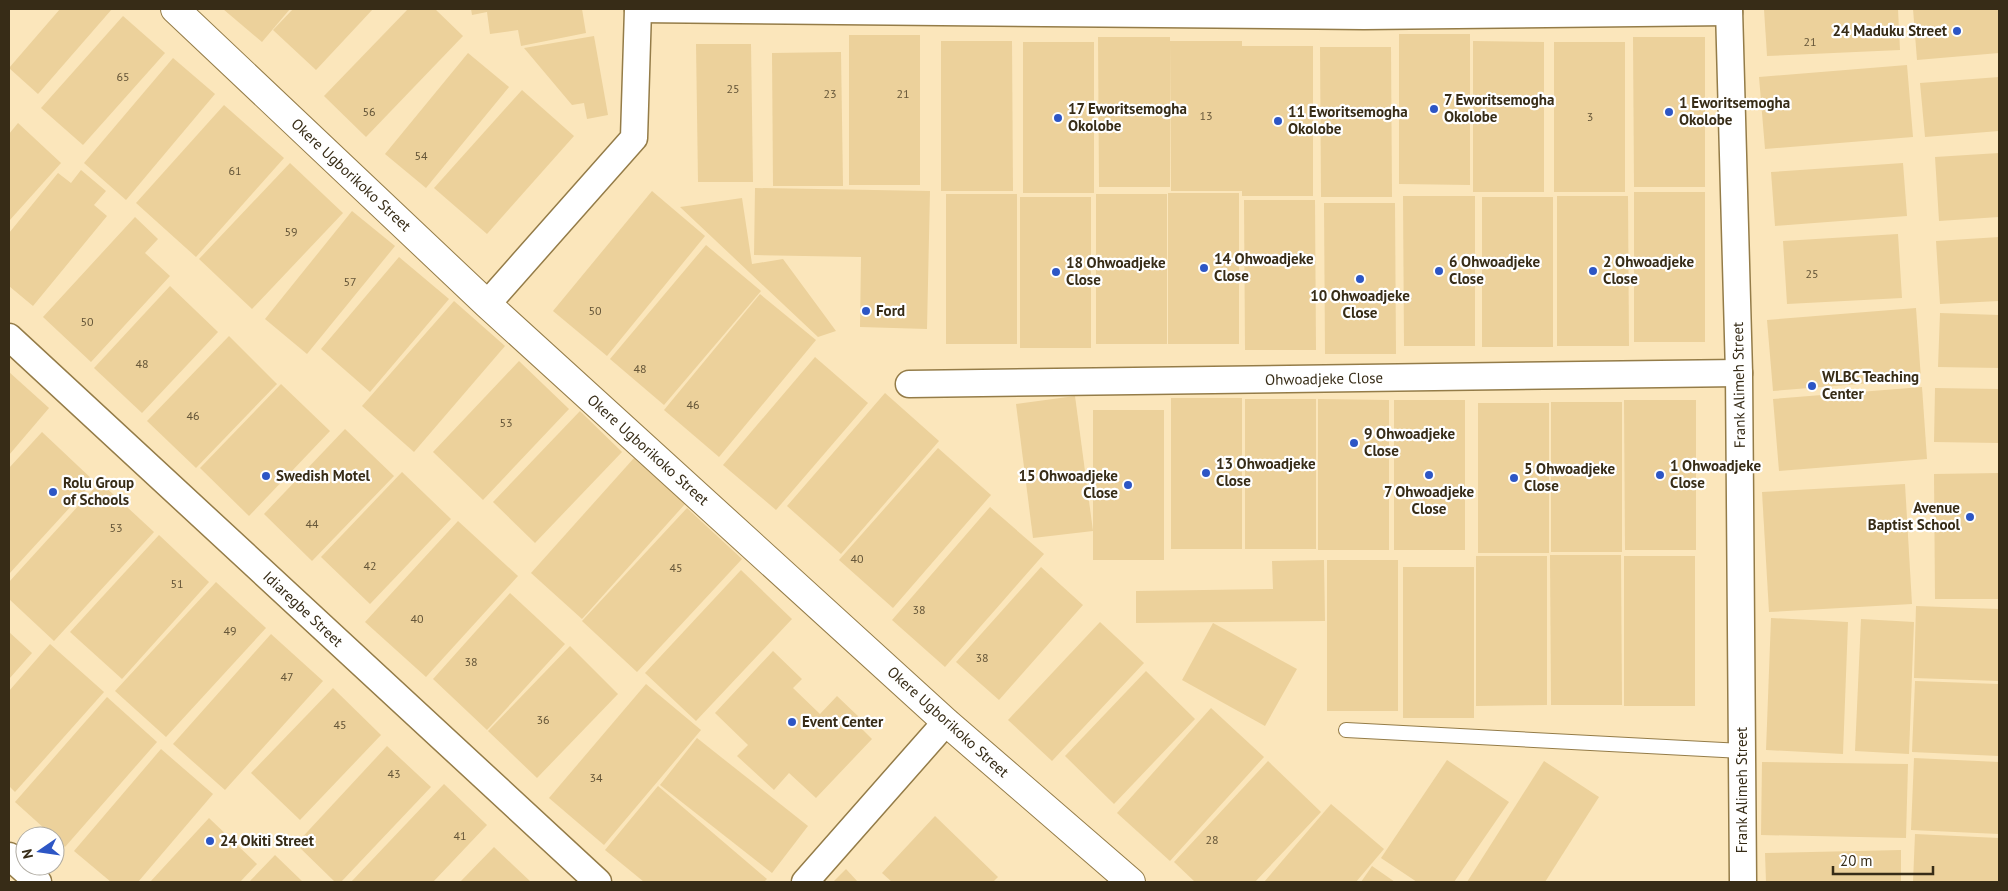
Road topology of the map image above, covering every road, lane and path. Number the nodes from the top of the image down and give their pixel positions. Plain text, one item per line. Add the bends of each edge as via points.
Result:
1 (175, 9) edge
2 (638, 9) edge
3 (1729, 10) edge
4 (1364, 13) edge
5 (487, 304) junction
6 (9, 336) edge
7 (1739, 373) junction
8 (909, 384) dead end
9 (946, 722) junction
10 (1346, 730) dead end
11 (1742, 751) junction
12 (9, 856) edge
13 (38, 882) edge
14 (598, 882) edge
15 (805, 882) edge
16 (1131, 882) edge
17 (1743, 882) edge

1 - 5 street, Okere Ugborikoko Street
2 - 4 street
2 - 5 street via 634,138
3 - 4 street
3 - 7 street, Frank Alimeh Street
5 - 9 street, Okere Ugborikoko Street
6 - 14 street, Idiaregbe Street
7 - 8 street, Ohwoadjeke Close
7 - 11 street, Frank Alimeh Street
9 - 15 street
9 - 16 street, Okere Ugborikoko Street
10 - 11 lane
11 - 17 street, Frank Alimeh Street
12 - 13 street

